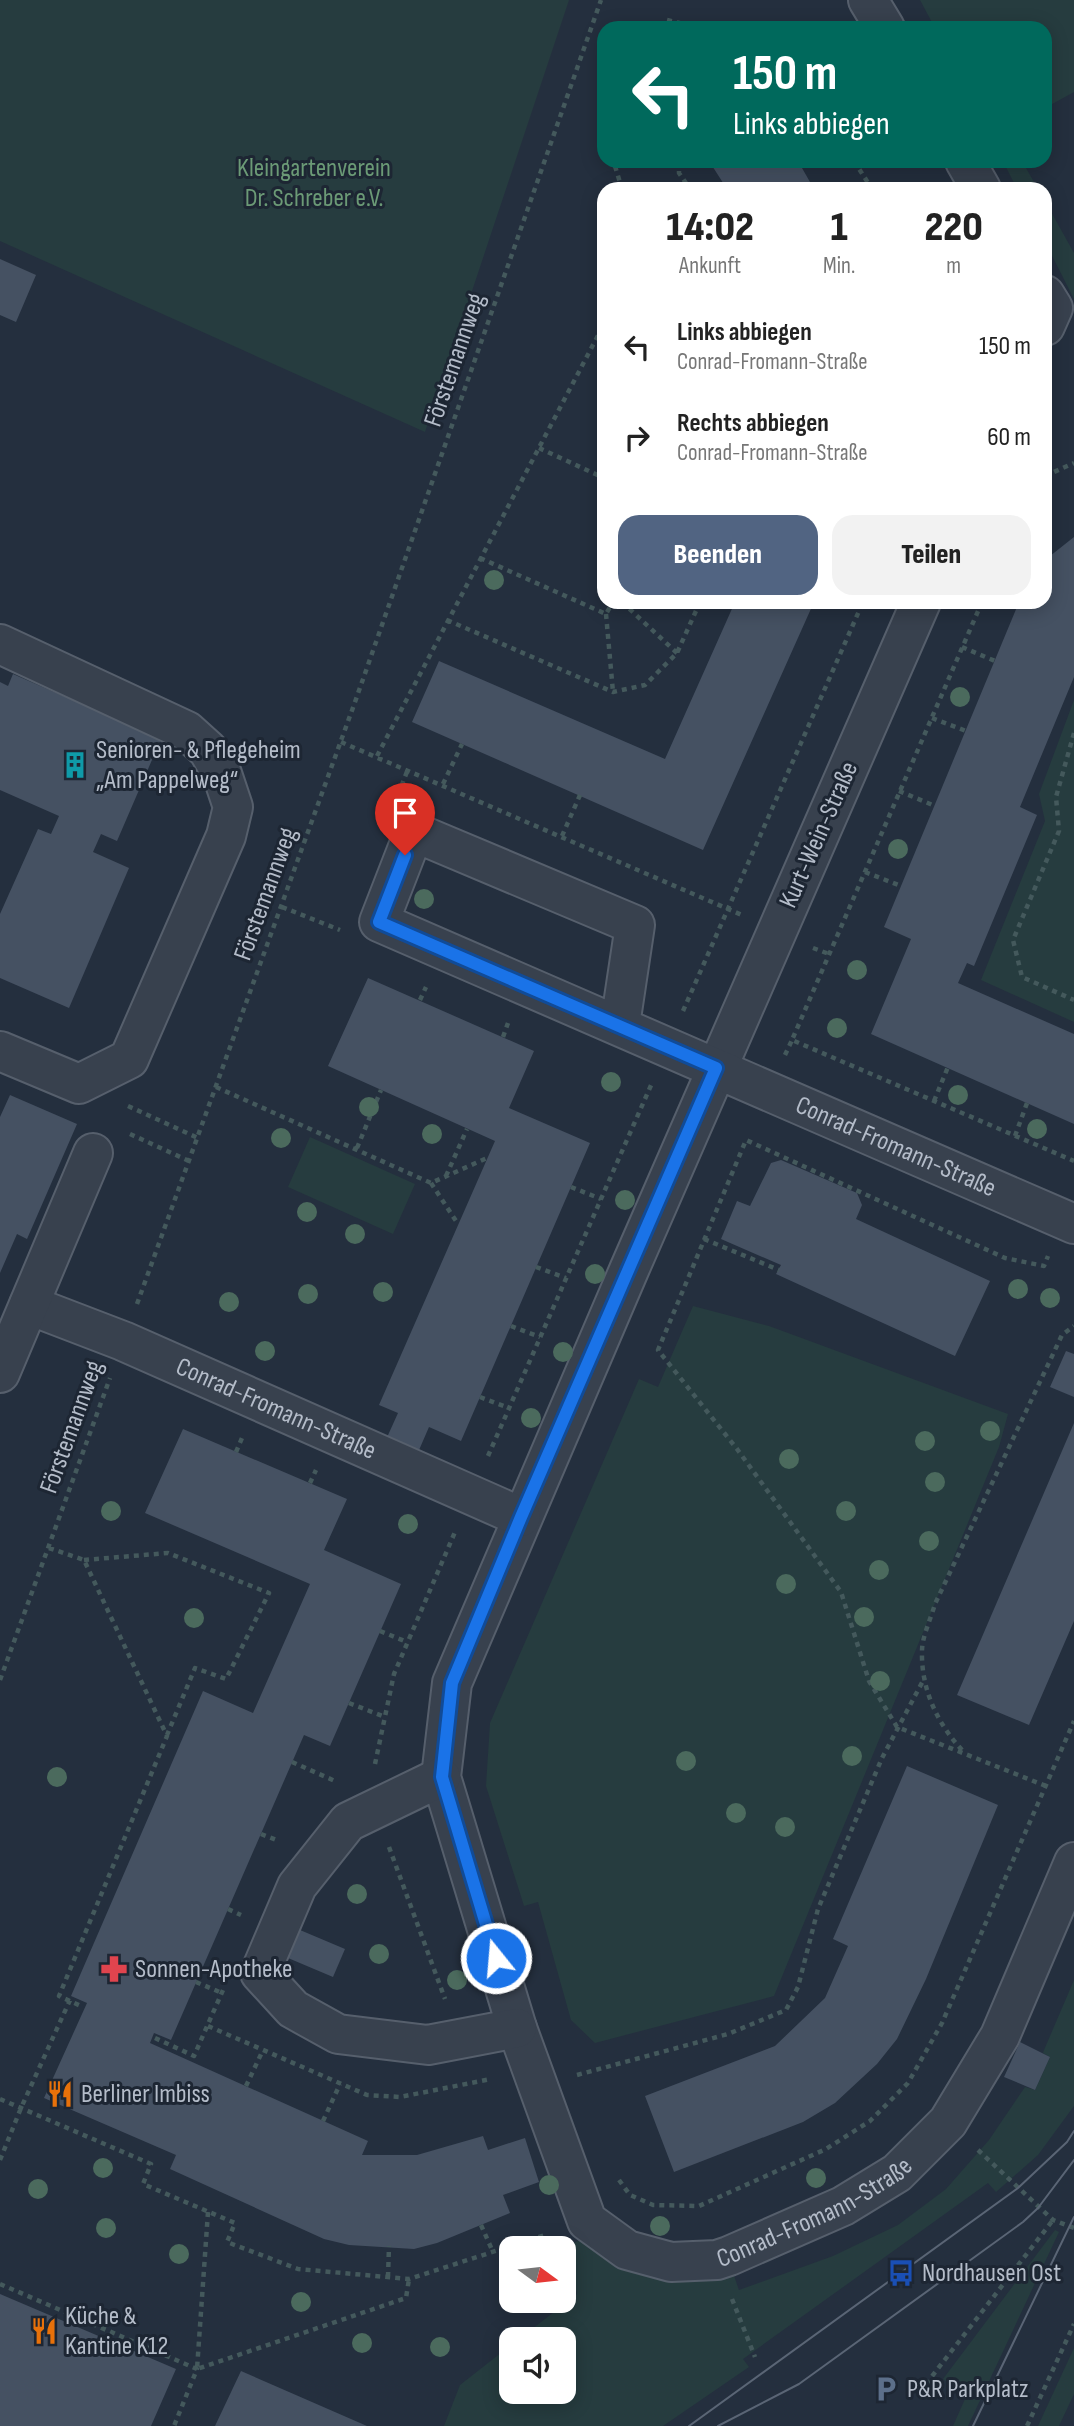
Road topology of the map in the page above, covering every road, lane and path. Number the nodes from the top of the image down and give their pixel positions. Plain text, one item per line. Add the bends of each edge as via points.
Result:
1 (601, 0) edge
2 (868, 0) edge
3 (667, 20) dead end
4 (671, 21) edge
5 (881, 21) edge
6 (597, 337) edge
7 (539, 448) junction
8 (1074, 463) edge
9 (1052, 473) edge
10 (597, 475) edge
11 (480, 558) junction
12 (608, 609) edge
13 (630, 609) edge
14 (697, 609) edge
15 (860, 609) edge
16 (918, 609) edge
17 (979, 609) edge
18 (606, 614) junction
19 (447, 620) junction
20 (0, 644) edge
21 (962, 647) junction
22 (677, 653) junction
23 (995, 661) dead end
24 (613, 692) junction
25 (932, 718) junction
26 (966, 731) dead end
27 (1074, 733) edge
28 (341, 742) junction
29 (462, 744) dead end
30 (377, 756) junction
31 (443, 784) junction
32 (899, 791) junction
33 (580, 795) dead end
34 (935, 806) dead end
35 (562, 836) junction
36 (864, 872) junction
37 (901, 886) dead end
38 (282, 907) junction
39 (727, 908) junction
40 (776, 932) junction
41 (346, 933) dead end
42 (828, 954) junction
43 (1074, 1000) edge
44 (620, 1025) junction
45 (668, 1046) junction
46 (0, 1051) edge
47 (948, 1067) dead end
48 (716, 1068) junction
49 (79, 1084) junction
50 (216, 1087) junction
51 (381, 1090) dead end
52 (934, 1101) junction
53 (1027, 1103) dead end
54 (467, 1129) dead end
55 (1015, 1136) junction
56 (198, 1138) junction
57 (357, 1148) junction
58 (93, 1153) dead end
59 (487, 1158) dead end
60 (1074, 1161) edge
61 (446, 1177) junction
62 (431, 1183) junction
63 (571, 1187) dead end
64 (601, 1199) dead end
65 (1069, 1222) edge
66 (458, 1224) dead end
67 (704, 1239) junction
68 (537, 1266) dead end
69 (779, 1270) dead end
70 (566, 1278) dead end
71 (29, 1305) junction
72 (511, 1326) dead end
73 (1074, 1326) edge
74 (540, 1337) dead end
75 (123, 1341) junction
76 (0, 1373) edge
77 (480, 1397) dead end
78 (509, 1408) dead end
79 (521, 1517) junction
80 (49, 1548) junction
81 (84, 1560) junction
82 (380, 1631) dead end
83 (407, 1642) dead end
84 (925, 1677) junction
85 (0, 1680) edge
86 (349, 1703) dead end
87 (385, 1717) dead end
88 (1074, 1721) edge
89 (897, 1727) junction
90 (167, 1736) junction
91 (964, 1753) junction
92 (292, 1762) dead end
93 (442, 1777) junction
94 (336, 1782) dead end
95 (1046, 1786) junction
96 (261, 1834) dead end
97 (286, 1844) dead end
98 (1074, 1862) edge
99 (196, 1982) dead end
100 (222, 1993) dead end
101 (70, 2000) junction
102 (83, 2007) dead end
103 (517, 2028) junction
104 (263, 2050) dead end
105 (570, 2068) dead end
106 (340, 2084) dead end
107 (246, 2086) dead end
108 (0, 2099) edge
109 (21, 2108) junction
110 (323, 2121) dead end
111 (948, 2122) junction
112 (0, 2160) edge
113 (616, 2177) dead end
114 (208, 2211) junction
115 (1053, 2220) junction
116 (587, 2221) junction
117 (481, 2225) dead end
118 (1074, 2228) edge
119 (389, 2246) dead end
120 (493, 2252) junction
121 (717, 2260) junction
122 (388, 2277) junction
123 (409, 2279) junction
124 (0, 2284) edge
125 (1074, 2324) edge
126 (755, 2357) dead end
127 (197, 2369) junction
128 (926, 2384) dead end
129 (174, 2426) edge
130 (1027, 2426) edge

1 - 28 path, Förstemannweg
2 - 5 street
3 - 4 path
6 - 7 path
7 - 10 path
7 - 11 path
8 - 9 path
11 - 18 path
11 - 19 path
12 - 18 path
13 - 22 path
14 - 22 path
15 - 39 path
16 - 40 street, Kurt-Wein-Straße
17 - 21 path
18 - 24 path
19 - 24 path
19 - 30 path
20 - 49 street via 187,731 208,750 233,807 226,836 129,1059
21 - 23 path
21 - 25 path
22 - 24 path via 645,685
25 - 26 path
25 - 32 path
27 - 43 path via 1056,797 1059,831 1013,940 1022,977
28 - 30 path
28 - 38 path, Förstemannweg
29 - 31 path
30 - 31 path
31 - 35 path
32 - 34 path
32 - 36 path
33 - 35 path
35 - 39 path
36 - 37 path
36 - 42 path
38 - 41 path
38 - 50 path, Förstemannweg
39 - 40 path
39 - 45 path
40 - 42 path
40 - 48 street, Kurt-Wein-Straße
42 - 52 path via 792,1040
44 - 44 street, Conrad-Fromann-Straße via 379,922 414,832 635,925
44 - 45 street, Conrad-Fromann-Straße
45 - 48 street, Conrad-Fromann-Straße
46 - 49 street
47 - 52 path
48 - 65 street, Conrad-Fromann-Straße
48 - 79 street
49 - 56 path
50 - 56 path, Förstemannweg
50 - 57 path
51 - 57 path
52 - 55 path
53 - 55 path
54 - 61 path
55 - 60 path
56 - 75 path, Förstemannweg
57 - 62 path
58 - 71 street
59 - 61 path
61 - 62 path
62 - 66 path
63 - 64 path
65 - 67 path via 1044,1266 1005,1258 746,1140
67 - 69 path
67 - 89 path via 658,1350 841,1592 869,1681
68 - 70 path
71 - 75 street, Conrad-Fromann-Straße
71 - 76 street
72 - 74 path
73 - 84 path via 1062,1335 935,1604 922,1650
75 - 79 street, Conrad-Fromann-Straße
75 - 80 path, Förstemannweg
77 - 78 path
79 - 93 street via 452,1683
80 - 81 path
80 - 85 path, Förstemannweg
81 - 90 path
81 - 90 path via 168,1553 269,1593 226,1679 195,1668
82 - 83 path
84 - 89 path
84 - 91 path via 931,1704 946,1733
86 - 87 path
88 - 95 path
89 - 91 path
89 - 105 path via 818,1909 798,1987 786,2010 729,2034 573,2076
90 - 101 path via 59,1996
91 - 95 path
92 - 94 path
93 - 103 street
93 - 103 street via 348,1822 297,1886 260,1973 293,2009 338,2034 428,2045
95 - 113 path via 942,2023 908,2083 870,2121 826,2149 699,2206 653,2205 629,2195
96 - 97 path
98 - 111 street, Conrad-Fromann-Straße via 1000,2036
99 - 100 path
101 - 102 path
101 - 109 path
103 - 116 street
104 - 107 path
106 - 110 path
108 - 109 path
109 - 112 path
109 - 114 path via 151,2164 142,2184
111 - 115 path
111 - 121 street, Conrad-Fromann-Straße via 897,2173 843,2206
114 - 122 path via 235,2223 227,2242 298,2269
114 - 127 path
115 - 118 path
115 - 128 path
116 - 120 path
116 - 121 street, Conrad-Fromann-Straße via 627,2250 671,2262
117 - 120 path
119 - 122 path
120 - 123 path
121 - 126 path
122 - 123 path
123 - 127 path via 406,2298
124 - 127 path
125 - 130 path
127 - 129 path

